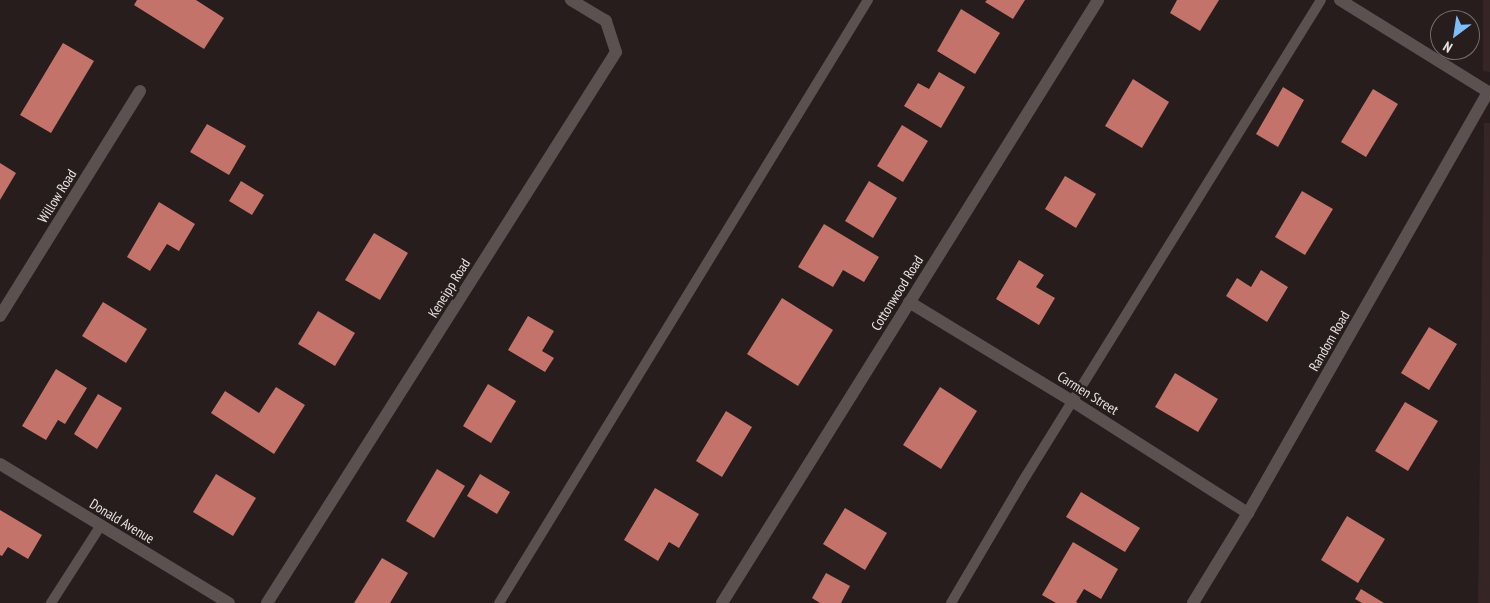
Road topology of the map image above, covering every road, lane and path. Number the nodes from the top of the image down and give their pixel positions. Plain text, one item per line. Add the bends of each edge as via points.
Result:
1 (571, 0) edge
2 (868, 0) edge
3 (1098, 0) edge
4 (1321, 0) edge
5 (1340, 0) edge
6 (140, 91) dead end
7 (1489, 93) edge
8 (909, 302) junction
9 (0, 316) edge
10 (1072, 401) junction
11 (0, 464) edge
12 (1248, 513) junction
13 (101, 525) junction
14 (51, 603) edge
15 (229, 603) edge
16 (267, 603) edge
17 (499, 603) edge
18 (722, 603) edge
19 (951, 603) edge
20 (1193, 603) edge

1 - 16 street, Keneipp Road via 606,21 616,52
2 - 17 lane
3 - 8 street, Cottonwood Road
4 - 10 lane
5 - 7 street
6 - 9 street, Willow Road
7 - 12 street, Random Road
8 - 10 street, Carmen Street
8 - 18 street, Cottonwood Road
10 - 12 street, Carmen Street
10 - 19 lane
11 - 13 street, Donald Avenue
12 - 20 street, Random Road
13 - 14 lane
13 - 15 street, Donald Avenue

